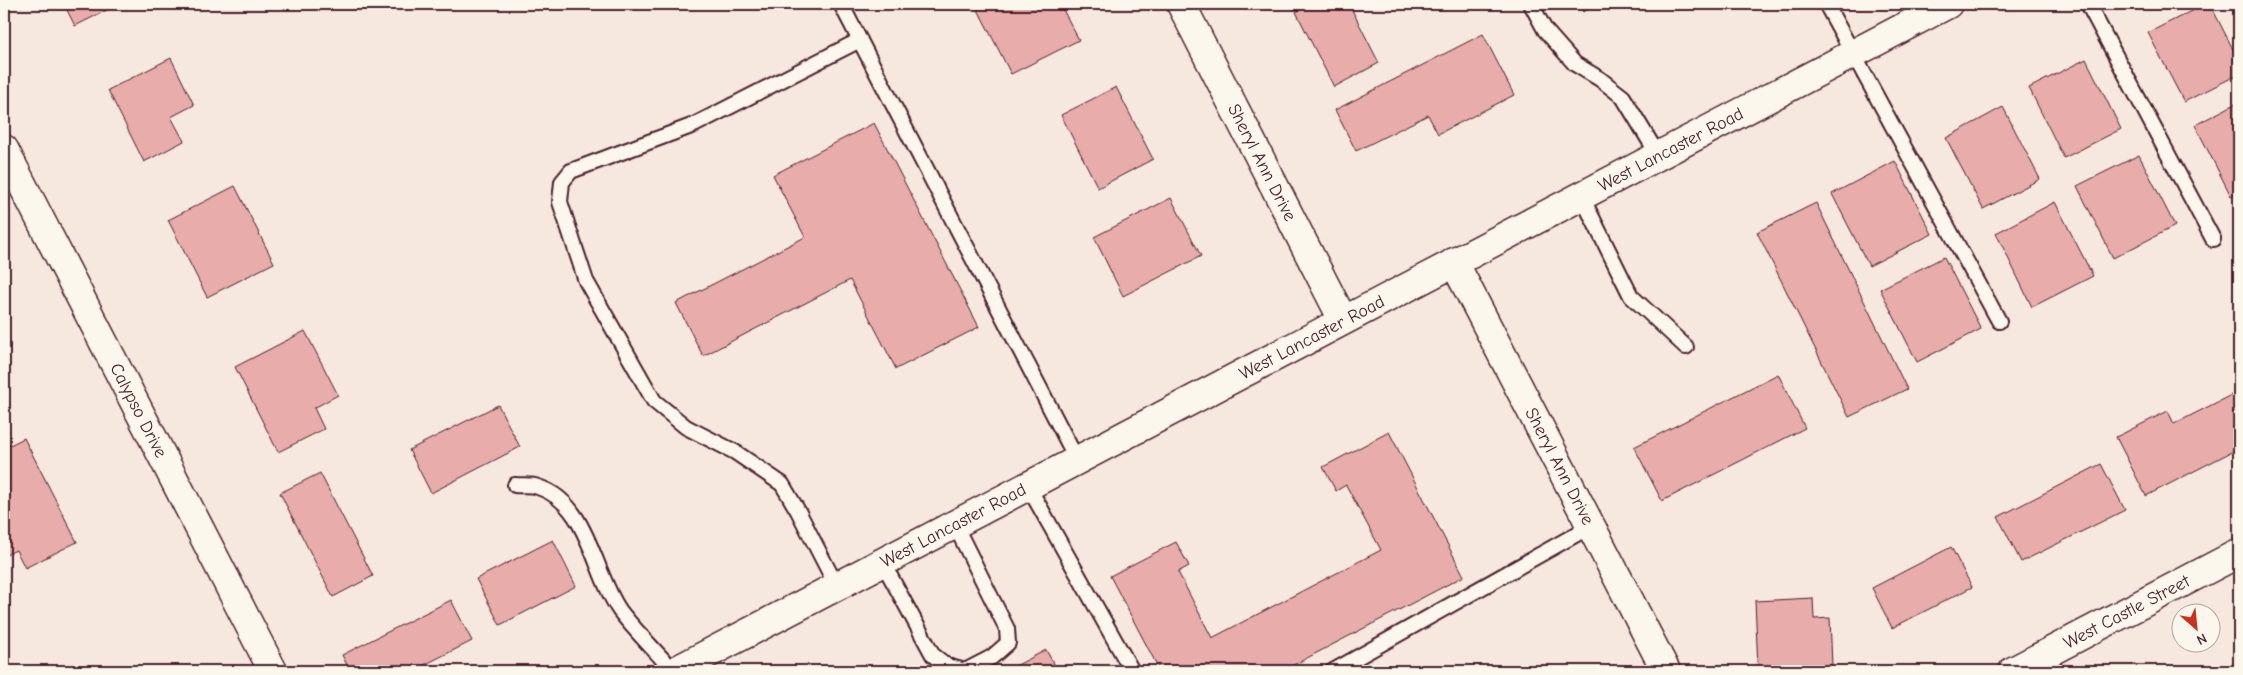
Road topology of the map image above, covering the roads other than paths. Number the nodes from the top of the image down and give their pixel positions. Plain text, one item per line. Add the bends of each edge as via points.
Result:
1 (841, 4) edge
2 (1180, 4) edge
3 (1531, 4) edge
4 (1826, 4) edge
5 (1948, 4) edge
6 (2088, 4) edge
7 (860, 40) junction
8 (1854, 53) junction
9 (4, 150) edge
10 (1658, 155) junction
11 (1582, 195) junction
12 (2213, 239) dead end
13 (1454, 262) junction
14 (1343, 320) junction
15 (1999, 321) dead end
16 (1686, 347) dead end
17 (1077, 460) junction
18 (515, 485) dead end
19 (1028, 486) junction
20 (955, 525) junction
21 (1591, 526) junction
22 (2239, 553) edge
23 (883, 563) junction
24 (837, 587) junction
25 (273, 671) edge
26 (674, 671) edge
27 (1132, 671) edge
28 (1333, 671) edge
29 (1666, 671) edge
30 (2012, 671) edge

1 - 7 lane
2 - 14 street, Sheryl Ann Drive
3 - 10 lane via 1545,30 1574,64 1623,97
4 - 8 lane
5 - 8 street, West Lancaster Road
6 - 12 lane
7 - 17 lane
7 - 24 lane via 694,125 571,171 562,182 560,202 586,281 654,401 686,427 735,452 782,484
8 - 10 street, West Lancaster Road
8 - 15 lane
9 - 25 street, Calypso Drive
10 - 11 street, West Lancaster Road
11 - 13 street, West Lancaster Road
11 - 16 lane via 1631,296
13 - 14 street, West Lancaster Road
13 - 21 street, Sheryl Ann Drive
14 - 17 street, West Lancaster Road
17 - 19 street, West Lancaster Road
18 - 26 lane via 538,486 568,506 583,530 620,610
19 - 20 street, West Lancaster Road
19 - 27 lane
20 - 23 street, West Lancaster Road
20 - 23 lane via 1007,629 1008,643 992,657 966,671 947,666 933,655
21 - 28 lane
21 - 29 street, Sheryl Ann Drive
22 - 30 street, West Castle Street
23 - 24 street, West Lancaster Road
24 - 26 street, West Lancaster Road

